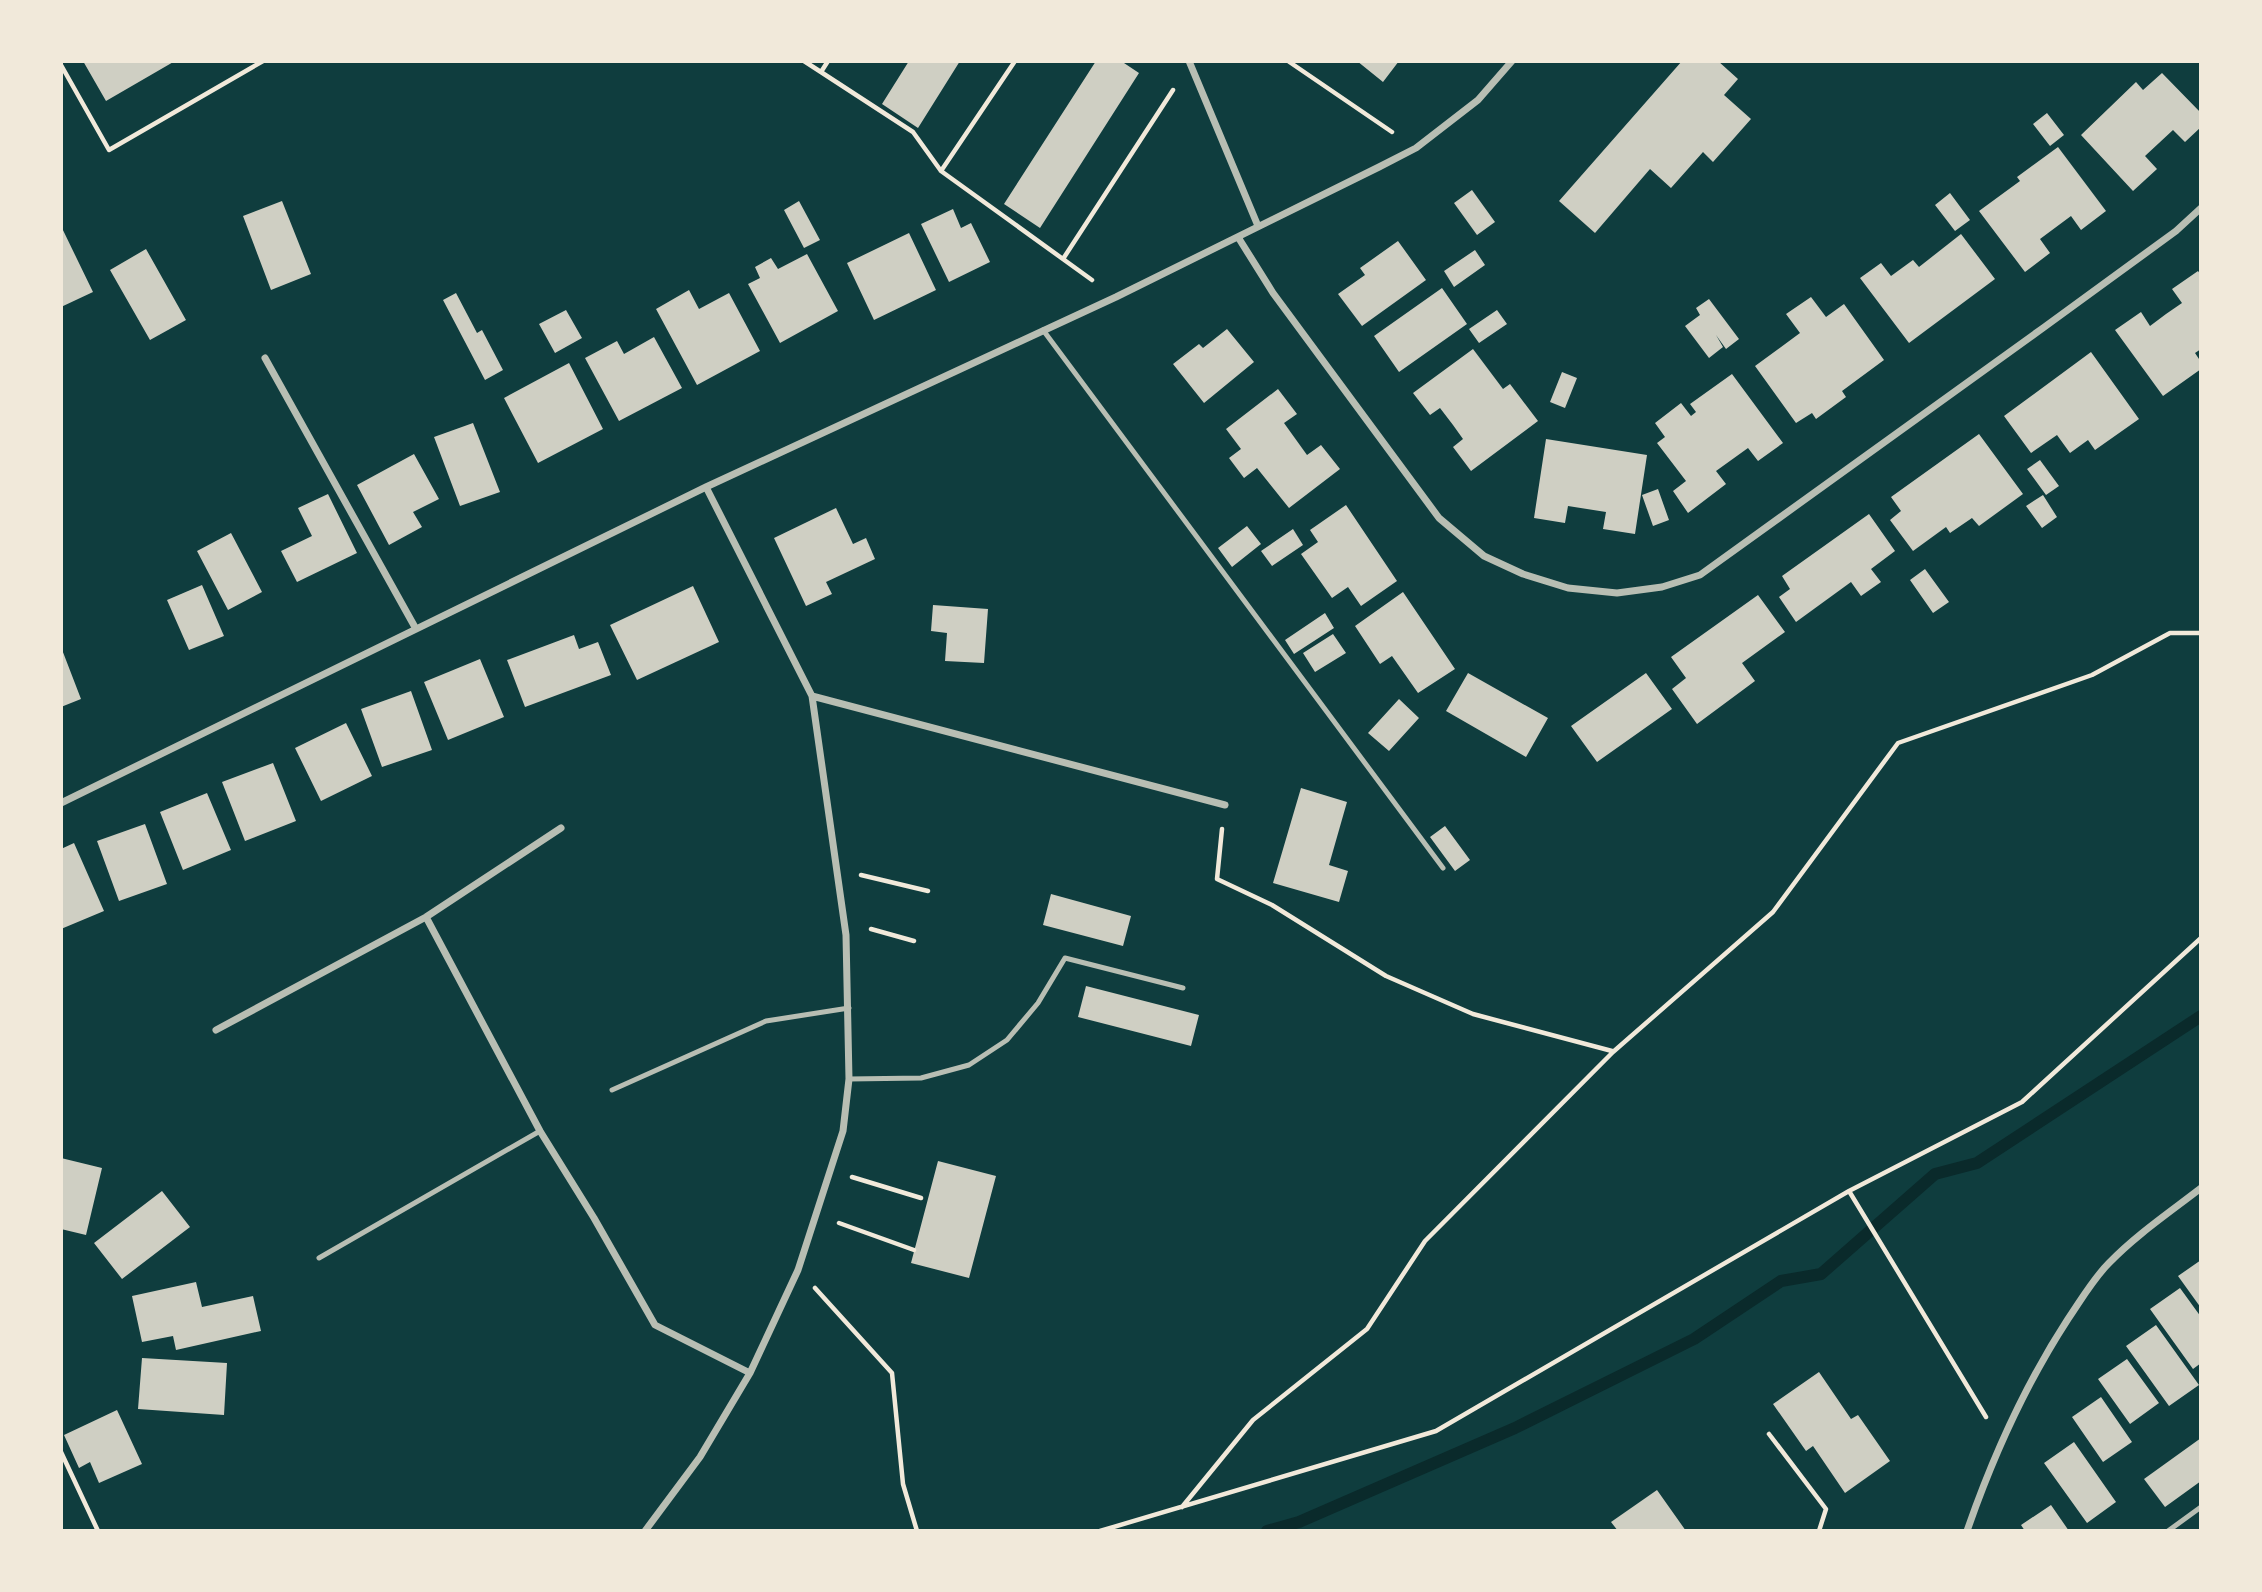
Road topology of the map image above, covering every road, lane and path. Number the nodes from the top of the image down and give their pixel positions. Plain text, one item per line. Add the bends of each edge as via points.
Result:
1 (263, 61) edge
2 (804, 61) edge
3 (828, 61) edge
4 (1014, 61) edge
5 (1288, 61) edge
6 (1512, 61) edge
7 (1189, 63) edge
8 (61, 65) edge
9 (821, 72) junction
10 (1416, 148) junction
11 (941, 170) junction
12 (2201, 208) edge
13 (1258, 226) junction
14 (1238, 237) junction
15 (1063, 259) junction
16 (1116, 297) junction
17 (1043, 330) junction
18 (265, 358) dead end
19 (706, 487) junction
20 (416, 629) junction
21 (2201, 633) edge
22 (812, 696) junction
23 (61, 803) edge
24 (1225, 805) joint
25 (561, 828) dead end
26 (836, 868) junction
27 (1443, 868) dead end
28 (928, 891) dead end
29 (426, 917) junction
30 (844, 922) junction
31 (2201, 938) edge
32 (914, 941) dead end
33 (1182, 988) dead end
34 (849, 1009) junction
35 (216, 1030) dead end
36 (1613, 1052) junction
37 (849, 1079) junction
38 (612, 1090) dead end
39 (540, 1130) junction
40 (831, 1170) junction
41 (2201, 1188) edge
42 (1849, 1191) junction
43 (922, 1198) dead end
44 (816, 1215) junction
45 (914, 1250) dead end
46 (319, 1258) dead end
47 (798, 1270) junction
48 (750, 1373) junction
49 (1769, 1434) dead end
50 (2001, 1442) junction
51 (61, 1452) edge
52 (1182, 1507) junction
53 (2201, 1507) edge
54 (98, 1531) edge
55 (645, 1531) edge
56 (917, 1531) edge
57 (1100, 1531) edge
58 (1819, 1531) edge
59 (1967, 1531) edge
60 (2168, 1531) edge

1 - 8 path via 109,150
2 - 9 path
3 - 9 path
4 - 11 path
5 - 10 path
6 - 10 street via 1478,100
7 - 13 street
7 - 15 path
9 - 11 path via 913,132
10 - 13 street
11 - 15 path
12 - 14 street via 2176,231 1700,575 1662,587 1617,593 1568,588 1523,574 1484,556 1439,518 1273,293
13 - 14 street
14 - 16 street
15 - 16 path
16 - 17 street
17 - 19 street
17 - 27 lane
18 - 20 street
19 - 20 street
19 - 22 street
20 - 23 street
21 - 36 path via 2171,633 2092,675 1898,743 1773,912
22 - 24 street
22 - 26 street
24 - 36 path via 1217,879 1272,905 1386,976 1473,1014
25 - 29 street
26 - 28 path
26 - 30 street
29 - 35 street
29 - 39 street
30 - 32 path
30 - 34 street
31 - 42 path via 2022,1102
33 - 37 lane via 1065,958 1038,1003 1007,1040 969,1065 921,1079
34 - 37 street
34 - 38 lane via 766,1021
36 - 52 path via 1425,1241 1367,1329 1253,1420
37 - 40 street via 843,1132
39 - 46 lane
39 - 48 street via 654,1325
40 - 43 path
40 - 44 street
41 - 50 street via 2101,1272 2060,1331
42 - 50 path
42 - 52 path via 1436,1431
44 - 45 path
44 - 47 street
47 - 48 street
47 - 56 path via 892,1373 903,1484
48 - 55 street via 700,1457
49 - 58 path via 1826,1509
50 - 59 street
51 - 54 path
52 - 57 path
53 - 60 lane

